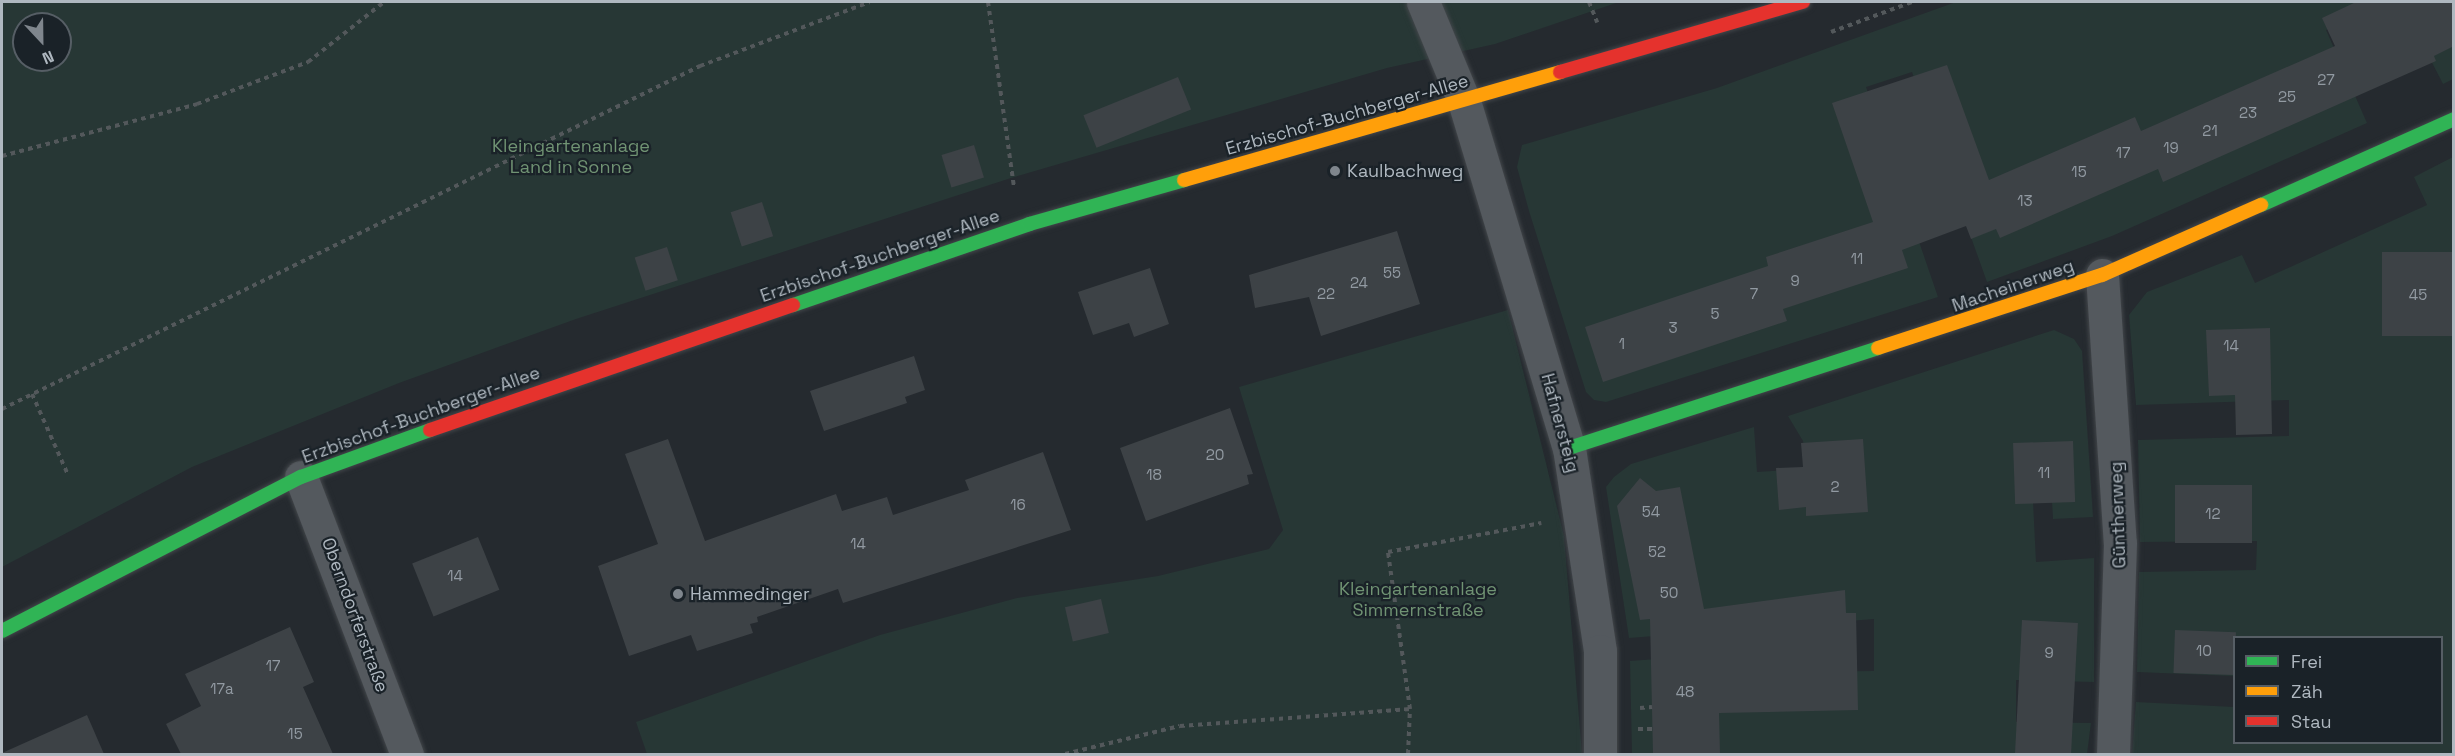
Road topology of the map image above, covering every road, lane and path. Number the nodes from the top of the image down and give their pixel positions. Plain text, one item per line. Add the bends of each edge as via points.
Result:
1 (384, 2) edge
2 (869, 2) edge
3 (988, 2) edge
4 (1423, 2) edge
5 (1589, 2) edge
6 (1803, 2) edge
7 (1912, 2) edge
8 (1600, 28) dead end
9 (1826, 34) dead end
10 (1464, 101) junction
11 (2454, 119) edge
12 (2, 156) edge
13 (1014, 188) dead end
14 (2102, 275) junction
15 (32, 394) junction
16 (2, 409) edge
17 (1569, 448) junction
18 (68, 475) dead end
19 (301, 477) junction
20 (1583, 518) junction
21 (2, 631) edge
22 (1410, 709) junction
23 (407, 754) edge
24 (1065, 754) edge
25 (1408, 754) edge
26 (1600, 754) edge
27 (2113, 754) edge

1 - 12 path via 308,62 198,104
2 - 15 path via 700,66
3 - 13 path
4 - 10 street
5 - 8 path
6 - 10 street, Erzbischof-Buchberger-Allee
7 - 9 path
10 - 17 street, Hafnersteig
10 - 19 street, Erzbischof-Buchberger-Allee via 1029,224
11 - 14 street, Macheinerweg
14 - 17 street, Macheinerweg
14 - 27 street, Güntherweg via 2120,543
15 - 16 path
15 - 18 path
17 - 20 street, Hafnersteig
19 - 21 street, Erzbischof-Buchberger-Allee
19 - 23 street, Oberndorferstraße
20 - 22 path via 1388,552
20 - 26 street, Hafnersteig via 1600,651
22 - 24 path via 1180,726
22 - 25 path

